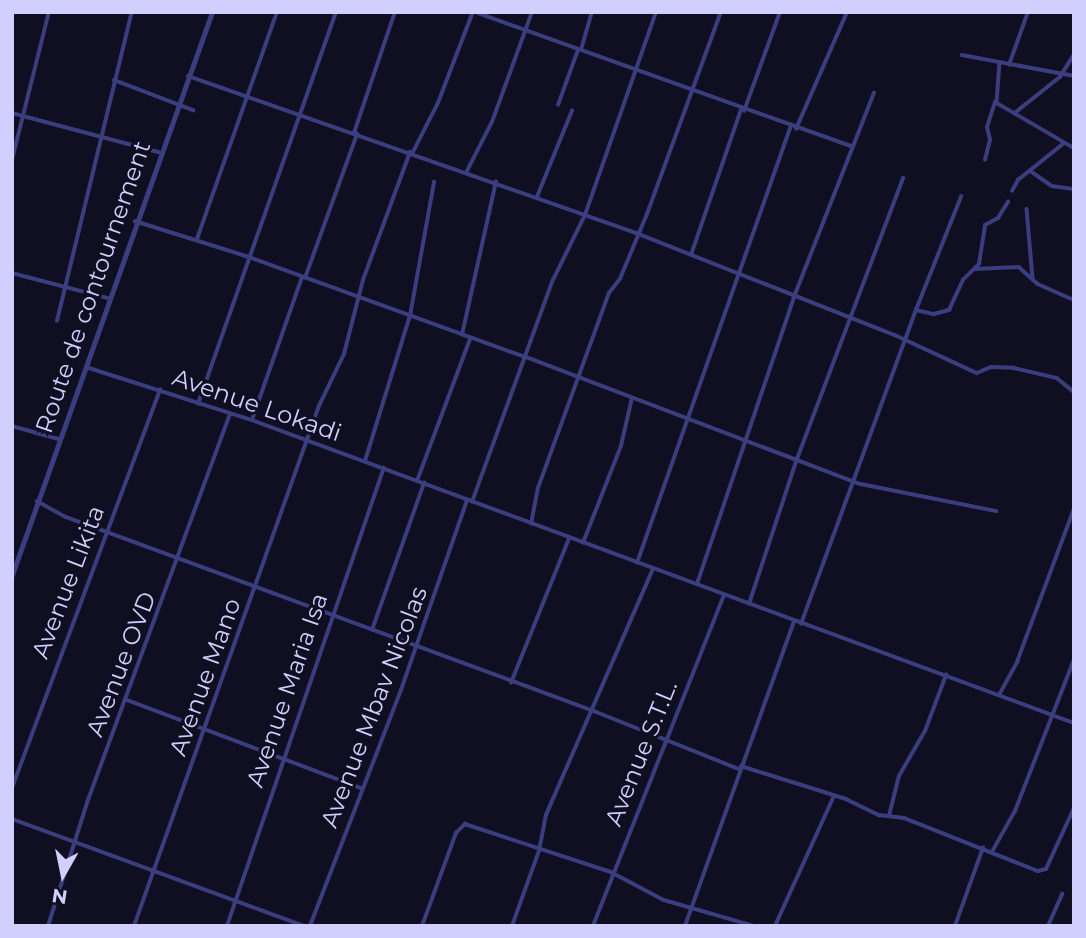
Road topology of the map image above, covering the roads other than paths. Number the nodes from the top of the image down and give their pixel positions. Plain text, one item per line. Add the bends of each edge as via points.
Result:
1 (49, 12) edge
2 (132, 12) edge
3 (212, 12) edge
4 (277, 12) edge
5 (336, 12) edge
6 (395, 12) edge
7 (474, 12) edge
8 (532, 12) edge
9 (592, 12) edge
10 (656, 12) edge
11 (721, 12) edge
12 (780, 12) edge
13 (847, 12) edge
14 (1028, 12) edge
15 (524, 33) junction
16 (579, 51) junction
17 (962, 55) dead end
18 (1074, 55) edge
19 (1000, 62) junction
20 (1009, 65) junction
21 (635, 71) junction
22 (1061, 74) junction
23 (188, 76) junction
24 (1074, 76) edge
25 (113, 80) junction
26 (692, 92) junction
27 (874, 93) dead end
28 (247, 95) junction
29 (996, 100) junction
30 (177, 105) junction
31 (558, 105) dead end
32 (193, 110) dead end
33 (572, 111) dead end
34 (743, 111) junction
35 (1016, 112) junction
36 (12, 113) edge
37 (299, 115) junction
38 (24, 116) junction
39 (793, 128) junction
40 (356, 133) junction
41 (100, 135) junction
42 (1063, 144) junction
43 (851, 146) junction
44 (1074, 148) edge
45 (159, 152) junction
46 (412, 152) junction
47 (12, 160) edge
48 (985, 160) dead end
49 (467, 171) junction
50 (1032, 171) junction
51 (902, 178) dead end
52 (434, 182) dead end
53 (496, 182) junction
54 (1074, 189) edge
55 (1012, 191) dead end
56 (537, 197) junction
57 (961, 197) dead end
58 (1008, 202) dead end
59 (1027, 209) dead end
60 (585, 215) junction
61 (135, 221) junction
62 (636, 233) junction
63 (197, 239) junction
64 (691, 256) junction
65 (249, 257) junction
66 (975, 269) junction
67 (12, 273) edge
68 (739, 275) junction
69 (304, 278) junction
70 (1034, 279) junction
71 (65, 286) junction
72 (794, 297) junction
73 (108, 298) junction
74 (359, 298) junction
75 (1074, 300) edge
76 (916, 310) junction
77 (410, 316) junction
78 (850, 319) junction
79 (57, 321) dead end
80 (462, 335) junction
81 (470, 338) junction
82 (904, 340) junction
83 (526, 356) junction
84 (84, 367) junction
85 (579, 379) junction
86 (160, 390) junction
87 (1074, 392) edge
88 (632, 398) junction
89 (198, 404) junction
90 (230, 414) junction
91 (688, 419) junction
92 (252, 420) junction
93 (12, 426) edge
94 (58, 439) junction
95 (307, 440) junction
96 (746, 440) junction
97 (797, 459) junction
98 (365, 461) junction
99 (384, 468) junction
100 (854, 480) junction
101 (417, 481) junction
102 (424, 483) junction
103 (37, 501) junction
104 (470, 501) junction
105 (1074, 509) edge
106 (996, 511) dead end
107 (531, 524) junction
108 (107, 532) junction
109 (569, 538) junction
110 (583, 543) junction
111 (180, 558) junction
112 (637, 563) junction
113 (653, 569) junction
114 (12, 575) edge
115 (697, 584) junction
116 (256, 587) junction
117 (724, 595) junction
118 (749, 604) junction
119 (331, 616) junction
120 (794, 621) junction
121 (801, 624) junction
122 (373, 630) junction
123 (416, 648) junction
124 (1074, 660) edge
125 (946, 675) junction
126 (511, 683) junction
127 (999, 695) junction
128 (127, 700) junction
129 (594, 711) junction
130 (1052, 715) junction
131 (1074, 723) edge
132 (204, 732) junction
133 (666, 739) junction
134 (281, 760) junction
135 (740, 767) junction
136 (12, 788) edge
137 (361, 788) junction
138 (833, 797) junction
139 (1074, 808) edge
140 (889, 816) junction
141 (12, 819) edge
142 (76, 845) junction
143 (983, 848) junction
144 (539, 851) junction
145 (993, 851) junction
146 (154, 872) junction
147 (611, 872) junction
148 (1062, 894) dead end
149 (236, 900) junction
150 (692, 906) junction
151 (48, 926) edge
152 (134, 926) edge
153 (227, 926) edge
154 (307, 926) edge
155 (422, 926) edge
156 (512, 926) edge
157 (593, 926) edge
158 (685, 926) edge
159 (754, 926) edge
160 (775, 926) edge
161 (955, 926) edge
162 (1048, 926) edge

1 - 38 street
2 - 25 street
3 - 23 street, Route de contournement
4 - 28 street
5 - 37 street
6 - 40 street
7 - 15 street
7 - 46 street, Avenue Mano via 438,103
8 - 15 street
9 - 16 street
10 - 21 street, Avenue Mbav Nicolas
11 - 26 street
12 - 34 street
13 - 39 street
14 - 20 street
15 - 16 street
15 - 49 street via 492,122
16 - 21 street
16 - 31 street
17 - 19 street
18 - 22 street
19 - 20 street
19 - 29 street
20 - 22 street
21 - 26 street
21 - 60 street, Avenue Mbav Nicolas
22 - 24 street
22 - 35 street
23 - 28 street
23 - 30 street, Route de contournement
25 - 30 street
25 - 41 street
26 - 34 street
26 - 62 street
27 - 43 street
28 - 37 street
28 - 63 street
29 - 35 street
29 - 48 street via 987,127 990,140
30 - 32 street
30 - 45 street, Route de contournement
33 - 56 street
34 - 39 street
34 - 64 street
35 - 42 street
36 - 38 street
37 - 40 street
37 - 65 street
38 - 41 street
38 - 47 street
39 - 43 street
39 - 68 street
40 - 46 street
40 - 69 street
41 - 45 street
41 - 71 street
42 - 44 street
42 - 50 street
43 - 72 street
45 - 61 street, Route de contournement
46 - 49 street
46 - 74 street, Avenue Mano
49 - 53 street
50 - 54 street via 1052,186
50 - 55 street
51 - 78 street
52 - 77 street
53 - 56 street
53 - 80 street
56 - 60 street
57 - 76 street
58 - 66 street via 998,218 985,225
59 - 70 street
60 - 62 street
60 - 83 street, Avenue Mbav Nicolas via 552,280
61 - 63 street
61 - 73 street, Route de contournement
62 - 64 street
62 - 85 street via 620,279 608,293
63 - 65 street
64 - 68 street
65 - 69 street
65 - 89 street
66 - 70 street via 1013,266
66 - 76 street via 963,280 947,311
67 - 71 street
68 - 72 street
68 - 91 street
69 - 74 street
69 - 92 street
70 - 75 street
71 - 73 street
71 - 79 street
72 - 78 street
72 - 96 street
73 - 84 street, Route de contournement
74 - 77 street
74 - 95 street, Avenue Mano via 344,354
76 - 82 street
77 - 80 street
77 - 98 street
78 - 82 street
78 - 97 street
80 - 81 street
81 - 83 street
81 - 101 street
82 - 87 street via 977,373 991,367 1014,368 1057,378
82 - 100 street
83 - 85 street
83 - 104 street, Avenue Mbav Nicolas
84 - 86 street, Avenue Lokadi
84 - 94 street, Route de contournement
85 - 88 street
85 - 107 street via 538,488
86 - 89 street, Avenue Lokadi
86 - 108 street, Avenue Likita
88 - 91 street
88 - 110 street via 621,446
89 - 90 street, Avenue Lokadi
90 - 92 street, Avenue Lokadi
90 - 111 street, Avenue OVD
91 - 96 street
91 - 112 street
92 - 95 street, Avenue Lokadi
93 - 94 street
94 - 103 street, Route de contournement
95 - 98 street, Avenue Lokadi
95 - 116 street, Avenue Mano
96 - 97 street
96 - 115 street
97 - 100 street
97 - 118 street
98 - 99 street, Avenue Lokadi
99 - 101 street, Avenue Lokadi
99 - 119 street, Avenue Maria Isa
100 - 106 street
100 - 121 street
101 - 102 street, Avenue Lokadi
102 - 104 street, Avenue Lokadi
102 - 122 street
103 - 108 street
103 - 114 street, Route de contournement
104 - 107 street, Avenue Lokadi
104 - 123 street, Avenue Mbav Nicolas
105 - 127 street via 1017,662
107 - 109 street, Avenue Lokadi
108 - 111 street
108 - 136 street, Avenue Likita
109 - 110 street, Avenue Lokadi
109 - 126 street
110 - 112 street, Avenue Lokadi
111 - 116 street
111 - 128 street, Avenue OVD
112 - 113 street, Avenue Lokadi
113 - 115 street, Avenue Lokadi
113 - 129 street
115 - 117 street, Avenue Lokadi
116 - 119 street
116 - 132 street, Avenue Mano
117 - 118 street, Avenue Lokadi
117 - 133 street, Avenue S.T.L.
118 - 120 street, Avenue Lokadi
119 - 122 street
119 - 134 street, Avenue Maria Isa
120 - 121 street, Avenue Lokadi
120 - 135 street
121 - 125 street, Avenue Lokadi
122 - 123 street
123 - 126 street
123 - 137 street, Avenue Mbav Nicolas
124 - 130 street
125 - 127 street, Avenue Lokadi
125 - 140 street via 925,731 898,776
126 - 129 street
127 - 130 street, Avenue Lokadi
128 - 132 street
128 - 142 street, Avenue OVD via 88,800
129 - 133 street
129 - 144 street via 545,815
130 - 131 street, Avenue Lokadi
130 - 145 street via 1015,811
132 - 134 street
132 - 146 street, Avenue Mano
133 - 135 street
133 - 147 street, Avenue S.T.L.
134 - 137 street
134 - 149 street, Avenue Maria Isa
135 - 138 street
135 - 150 street
137 - 154 street, Avenue Mbav Nicolas
138 - 140 street
138 - 160 street
139 - 145 street via 1046,869 1038,871
140 - 143 street
141 - 142 street
142 - 146 street
142 - 151 street, Avenue OVD
143 - 145 street
143 - 161 street
144 - 147 street
144 - 155 street via 465,824 456,832
144 - 156 street
146 - 149 street
146 - 152 street, Avenue Mano
147 - 150 street via 664,900
147 - 157 street, Avenue S.T.L.
148 - 162 street
149 - 153 street, Avenue Maria Isa
149 - 154 street
150 - 158 street
150 - 159 street

